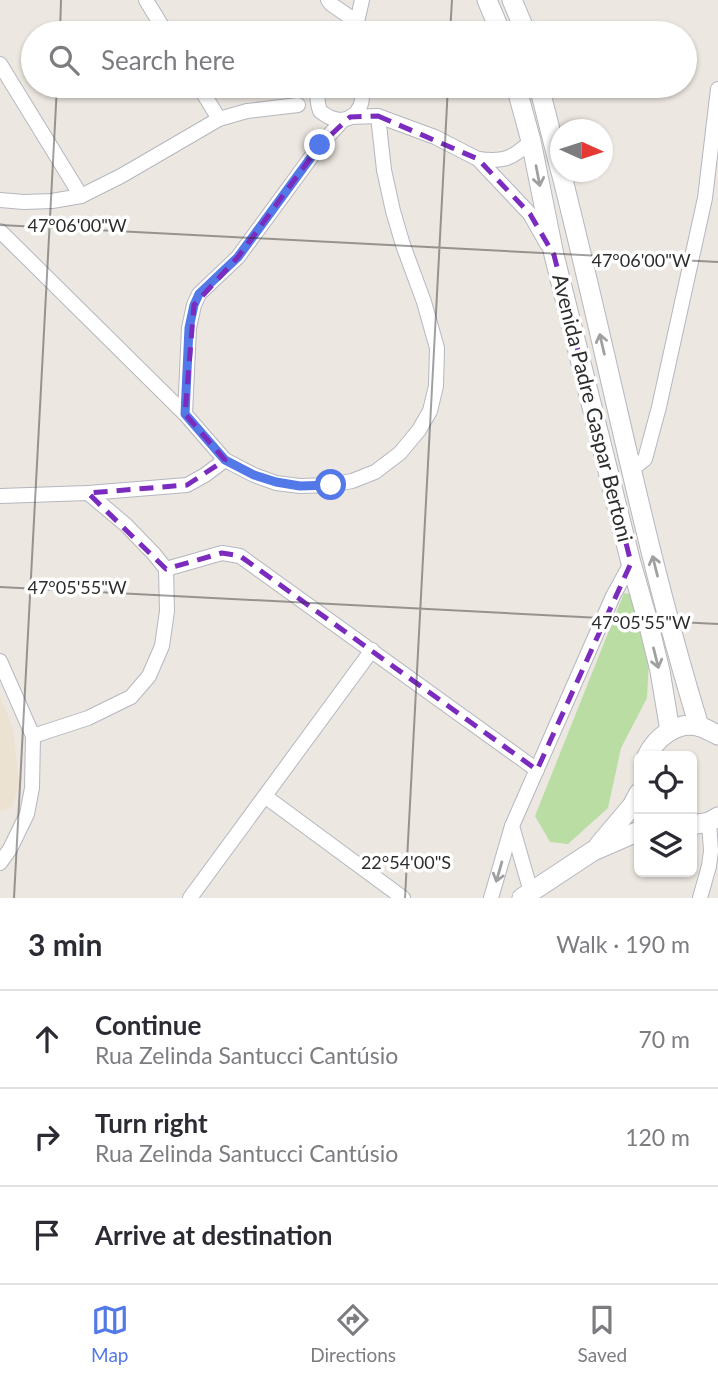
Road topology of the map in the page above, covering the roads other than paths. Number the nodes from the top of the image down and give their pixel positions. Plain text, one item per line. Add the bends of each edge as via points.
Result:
1 (146, 0) edge
2 (328, 0) edge
3 (362, 0) edge
4 (487, 0) edge
5 (512, 0) edge
6 (159, 21) edge
7 (347, 21) edge
8 (357, 21) edge
9 (496, 21) edge
10 (521, 21) edge
11 (0, 64) edge
12 (718, 89) edge
13 (206, 98) edge
14 (308, 98) edge
15 (319, 98) edge
16 (361, 98) edge
17 (365, 98) edge
18 (519, 98) edge
19 (542, 98) edge
20 (298, 106) junction
21 (322, 112) junction
22 (378, 116) junction
23 (347, 118) junction
24 (219, 119) junction
25 (550, 128) edge
26 (531, 141) junction
27 (320, 145) junction
28 (478, 159) junction
29 (564, 182) edge
30 (81, 196) junction
31 (0, 200) edge
32 (0, 231) edge
33 (554, 255) junction
34 (185, 414) junction
35 (225, 460) junction
36 (631, 470) junction
37 (88, 493) junction
38 (0, 496) edge
39 (631, 563) junction
40 (166, 569) junction
41 (372, 650) junction
42 (0, 662) edge
43 (699, 726) junction
44 (670, 731) junction
45 (718, 735) edge
46 (33, 736) junction
47 (650, 751) edge
48 (537, 770) junction
49 (266, 797) junction
50 (634, 802) edge
51 (711, 820) edge
52 (512, 826) junction
53 (634, 833) edge
54 (5, 845) edge
55 (593, 852) junction
56 (0, 863) edge
57 (526, 895) edge
58 (190, 898) edge
59 (403, 898) edge
60 (491, 898) edge
61 (699, 898) edge

1 - 6 street
2 - 7 street
3 - 8 street
4 - 9 street
5 - 10 street
11 - 30 street
12 - 36 street via 705,198 659,407 645,459
13 - 24 street
14 - 20 street
15 - 21 street
16 - 23 street via 360,107
17 - 22 street
18 - 26 street, Avenida Padre Gaspar Bertoni
19 - 25 street, Avenida Padre Gaspar Bertoni
20 - 21 street
20 - 24 street
21 - 23 street via 337,120
21 - 27 street
22 - 23 street
22 - 28 street
22 - 35 street via 393,211 437,348 430,411 400,453 352,481 300,486 254,475
23 - 27 street
24 - 30 street
26 - 28 street via 497,161
26 -> 33 street, Avenida Padre Gaspar Bertoni
27 - 34 street via 238,257 199,294 189,328
28 - 33 street via 530,214
36 -> 29 street, Avenida Padre Gaspar Bertoni
30 - 31 street via 52,201
32 - 34 street
33 - 39 street, Avenida Padre Gaspar Bertoni
34 - 35 street
35 - 37 street via 187,485
43 -> 36 street, Avenida Padre Gaspar Bertoni
37 - 38 street
37 - 40 street via 126,525
39 -> 44 street, Avenida Padre Gaspar Bertoni via 660,671
39 - 48 street
40 - 41 street via 222,553 240,556
40 - 46 street via 162,646 149,676 131,697 88,718
41 - 48 street
41 - 49 street
42 - 46 street
43 - 44 street
43 - 45 street
44 - 47 street
46 - 54 street via 27,814
48 - 52 street
49 - 58 street
49 - 59 street
50 - 55 street
51 - 61 street via 709,866
52 - 57 street
52 -> 60 street
53 - 55 street
54 - 56 street
55 - 57 street

